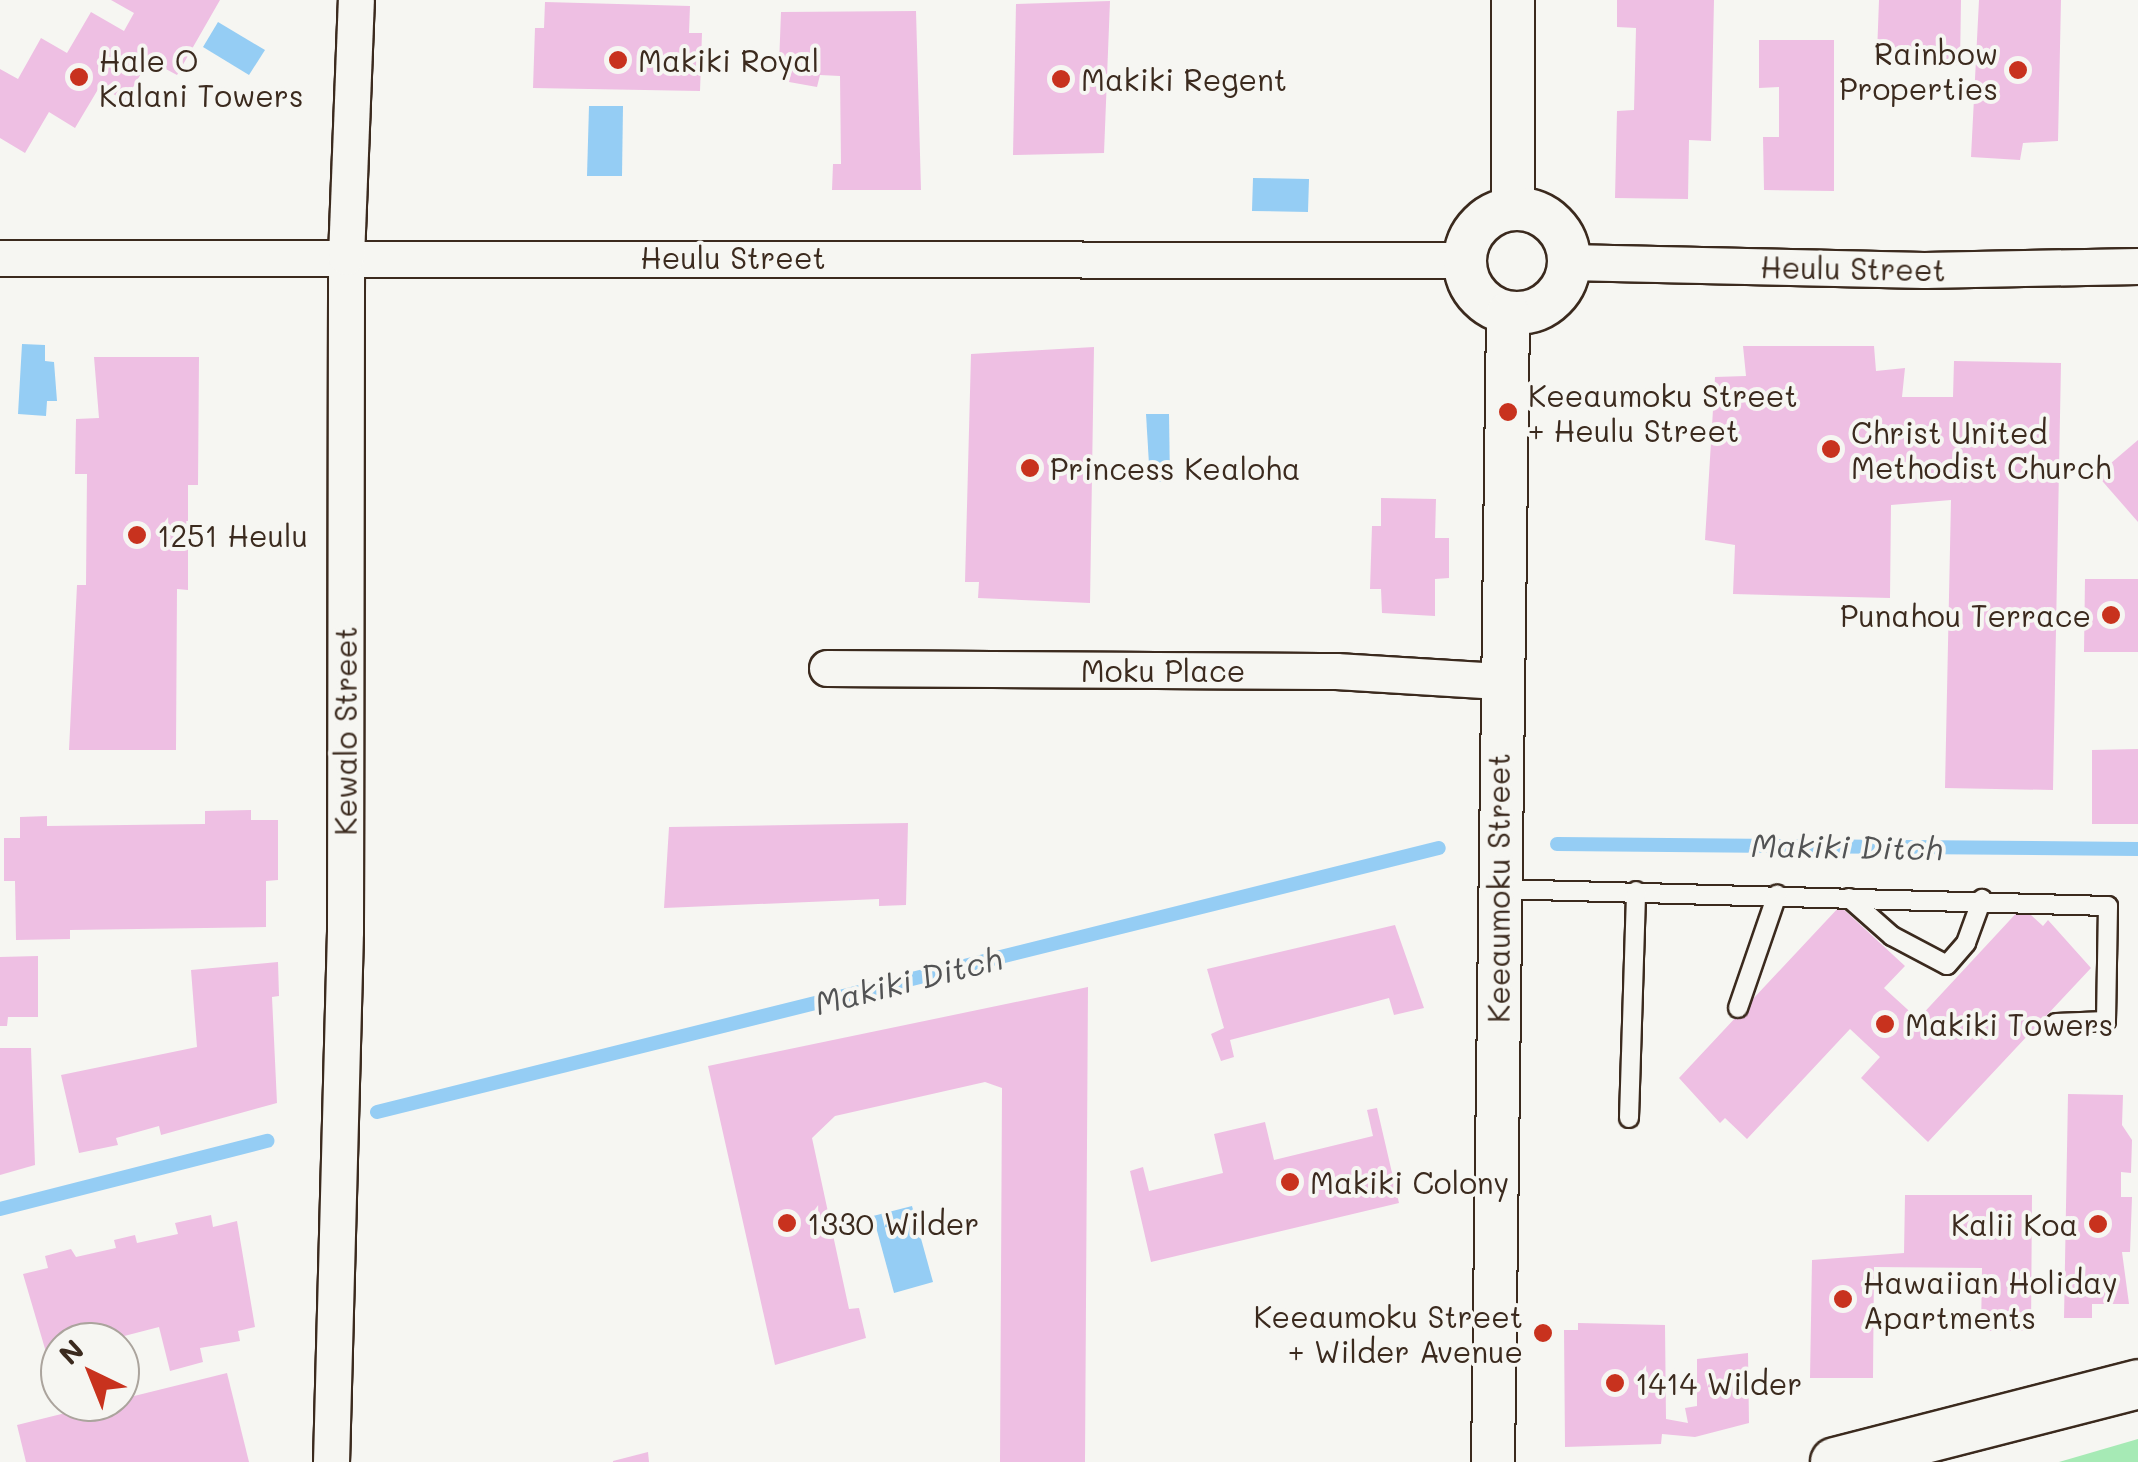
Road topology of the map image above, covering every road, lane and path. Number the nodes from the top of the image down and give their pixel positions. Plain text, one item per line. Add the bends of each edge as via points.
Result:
1 (356, 0) edge
2 (1513, 0) edge
3 (1513, 206) junction
4 (346, 257) junction
5 (0, 258) edge
6 (1466, 260) junction
7 (1568, 262) junction
8 (2138, 266) edge
9 (1508, 313) junction
10 (827, 668) dead end
11 (1500, 681) junction
12 (1498, 889) junction
13 (1636, 891) junction
14 (1777, 895) junction
15 (1849, 898) junction
16 (1982, 898) junction
17 (1738, 1008) dead end
18 (2056, 1023) dead end
19 (1629, 1118) dead end
20 (2138, 1384) edge
21 (331, 1462) edge
22 (1493, 1462) edge
23 (1835, 1462) edge

1 - 4 street, Kewalo Street
2 - 3 street
3 - 6 street via 1476,229
3 - 7 street via 1548,219
4 - 5 street, Heulu Street
4 - 6 street, Heulu Street
4 - 21 street, Kewalo Street via 345,912
6 - 9 street via 1476,291
7 - 8 street, Heulu Street via 1924,270
7 - 9 street via 1566,278 1547,304
9 - 11 street, Keeaumoku Street
10 - 11 street, Moku Place via 1336,670
11 - 12 street, Keeaumoku Street
12 - 13 lane
12 - 22 street, Keeaumoku Street
13 - 14 lane
13 - 19 lane
14 - 15 lane
14 - 17 lane
15 - 16 lane
15 - 16 lane via 1892,936 1946,965 1966,942
16 - 18 lane via 2108,906 2106,1021
20 - 23 main road

